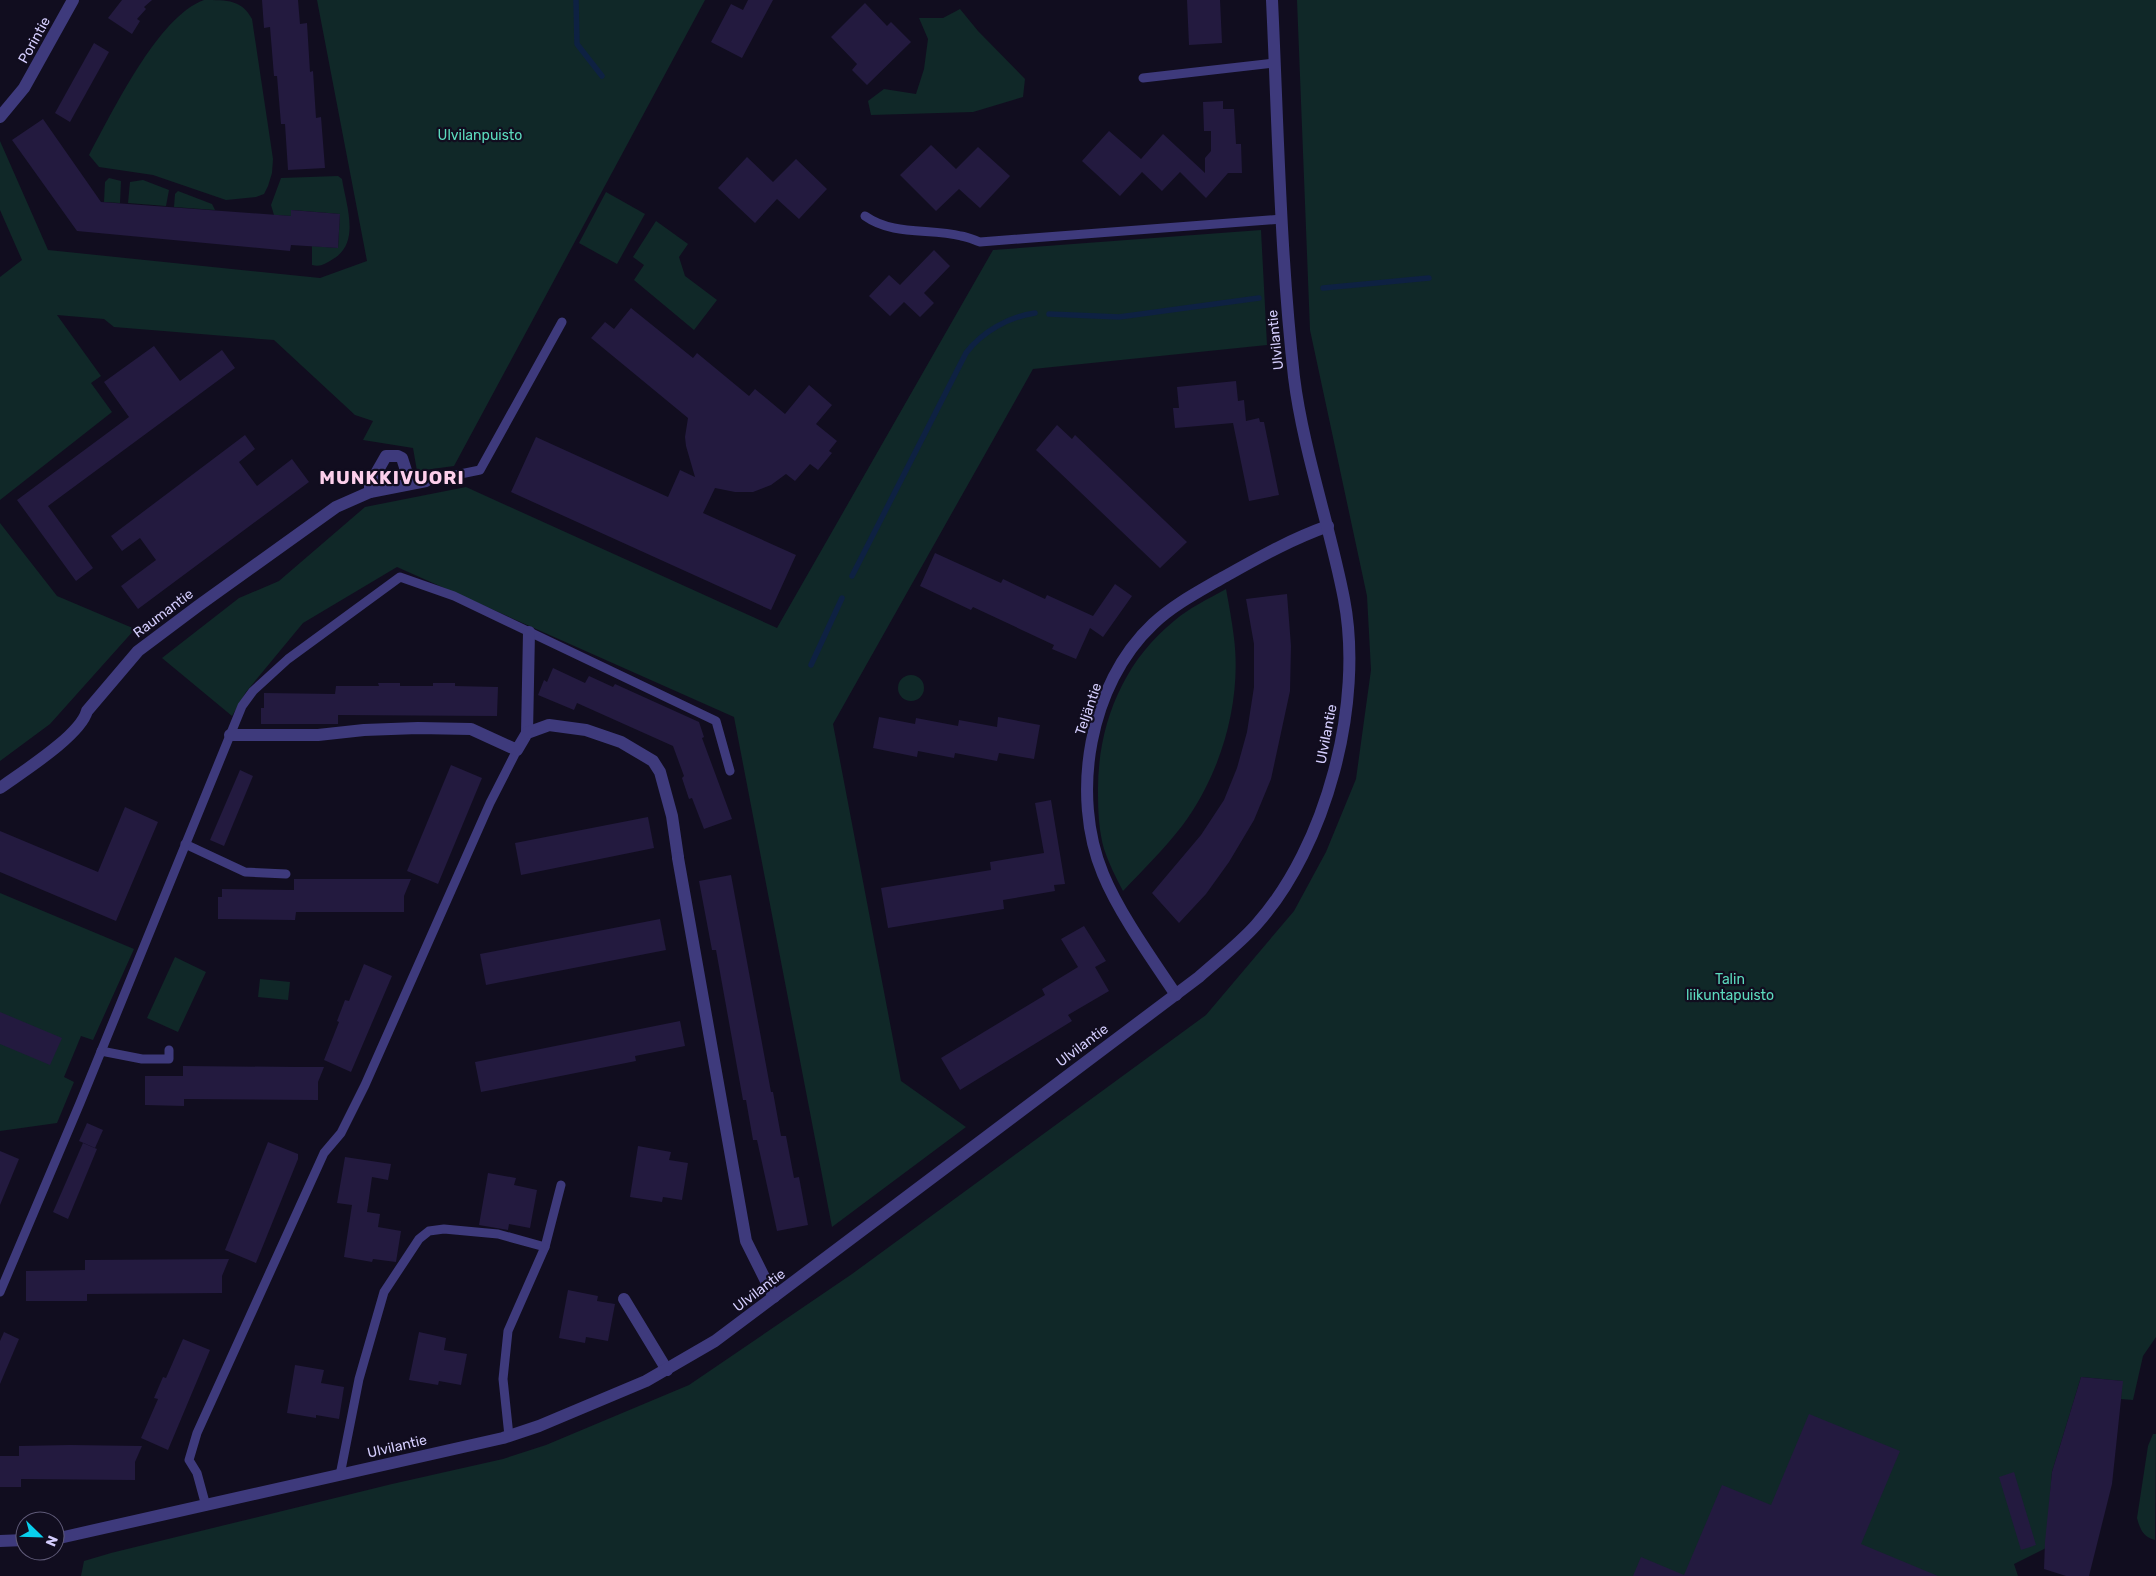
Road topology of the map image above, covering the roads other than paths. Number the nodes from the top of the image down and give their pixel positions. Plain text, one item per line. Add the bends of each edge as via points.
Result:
1 (73, 0) edge
2 (1272, 0) edge
3 (1275, 63) junction
4 (1142, 78) dead end
5 (0, 117) edge
6 (865, 216) dead end
7 (1282, 219) junction
8 (562, 322) dead end
9 (426, 481) joint
10 (410, 483) junction
11 (370, 492) junction
12 (1328, 526) junction
13 (529, 632) junction
14 (527, 733) junction
15 (230, 734) junction
16 (517, 750) junction
17 (730, 771) dead end
18 (0, 788) edge
19 (185, 844) junction
20 (286, 874) dead end
21 (1176, 995) junction
22 (169, 1050) dead end
23 (101, 1051) junction
24 (560, 1185) dead end
25 (545, 1247) junction
26 (0, 1292) edge
27 (774, 1297) junction
28 (624, 1299) dead end
29 (667, 1370) junction
30 (510, 1436) junction
31 (340, 1474) junction
32 (206, 1506) junction
33 (65, 1537) edge
34 (15, 1540) edge
35 (0, 1541) edge

1 - 5 street, Porintie via 24,88
2 - 3 street, Ulvilantie
3 - 4 lane
3 - 7 street, Ulvilantie
6 - 7 lane via 910,231 961,235 980,242
7 - 12 street, Ulvilantie via 1294,379
8 - 9 lane via 480,470
9 - 10 street, Raumantie
10 - 11 street, Raumantie
10 - 11 street via 402,458 386,456 370,484
11 - 18 street, Raumantie via 336,507 138,651 87,711 84,720 54,749
12 - 21 street, Ulvilantie via 1344,602 1350,672 1344,726 1326,799 1293,871 1270,906 1249,931
12 - 21 street, Teljäntie via 1268,552 1164,614 1128,655 1107,693 1098,720 1087,776 1093,844 1104,876
13 - 14 street
13 - 15 lane via 454,596 400,578 288,659 252,691
13 - 17 lane via 716,722
14 - 16 street
14 - 27 street via 550,725 586,730 621,742 653,761 660,772 672,816 746,1242
15 - 16 street via 471,729
15 - 19 lane
16 - 32 lane via 490,803 364,1085 341,1133 324,1153 197,1433 189,1460 197,1473
19 - 20 lane via 245,872
19 - 23 lane
21 - 27 street, Ulvilantie
22 - 23 lane via 169,1060 142,1059
23 - 26 lane
24 - 25 lane
25 - 30 lane via 508,1331 503,1379
25 - 31 lane via 498,1234 444,1229 429,1231 419,1239 384,1292 367,1345
27 - 29 street, Ulvilantie via 715,1341
28 - 29 street
29 - 30 street, Ulvilantie
30 - 31 street, Ulvilantie
31 - 32 street, Ulvilantie
32 - 33 street, Ulvilantie
34 - 35 street

